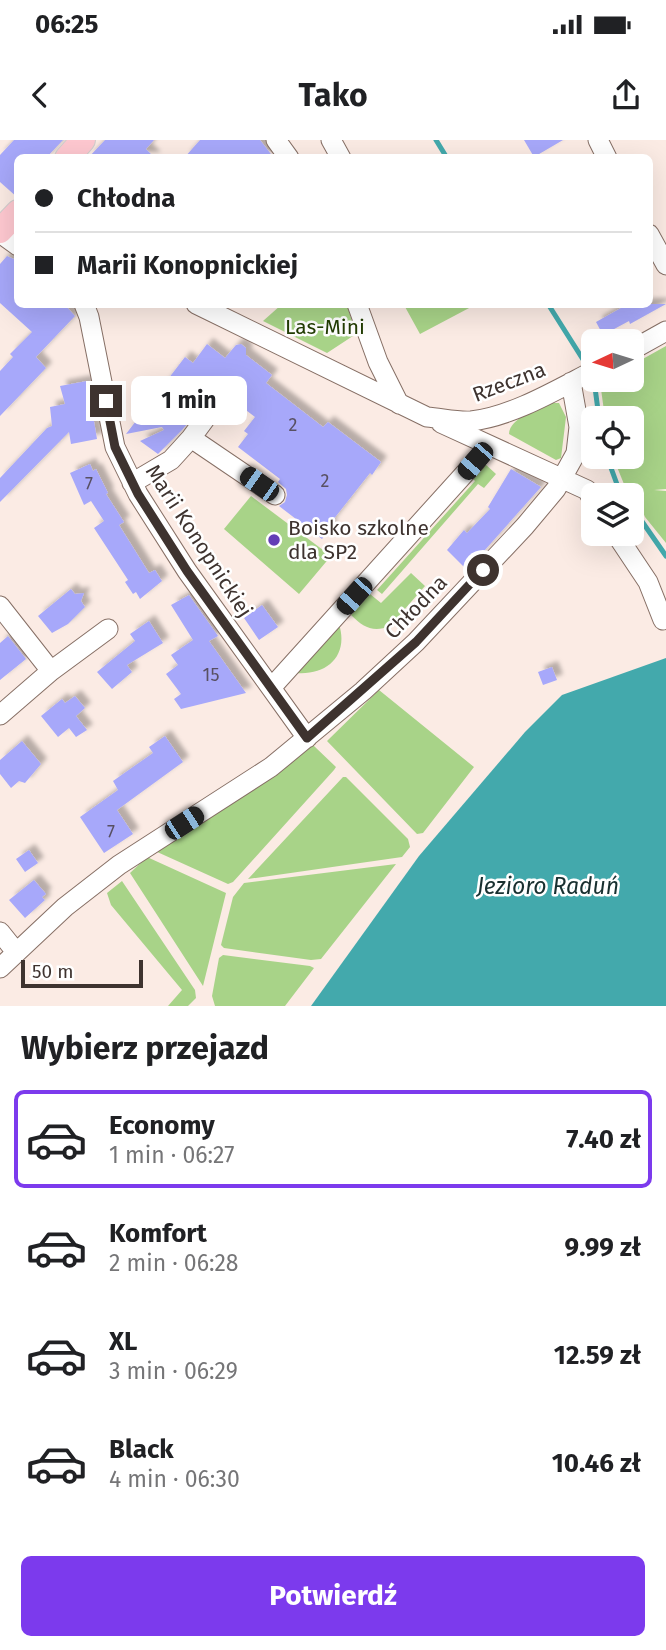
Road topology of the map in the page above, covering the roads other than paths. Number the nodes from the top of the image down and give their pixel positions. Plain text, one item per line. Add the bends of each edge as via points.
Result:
1 (14, 216) edge
2 (0, 232) edge
3 (653, 241) edge
4 (14, 243) edge
5 (666, 265) edge
6 (85, 308) edge
7 (204, 308) edge
8 (358, 308) edge
9 (666, 331) edge
10 (644, 343) edge
11 (378, 362) junction
12 (581, 377) edge
13 (354, 382) junction
14 (582, 392) edge
15 (399, 404) junction
16 (427, 417) junction
17 (205, 419) dead end
18 (191, 438) junction
19 (475, 461) dead end
20 (561, 479) junction
21 (132, 483) junction
22 (581, 488) edge
23 (275, 495) dead end
24 (624, 546) edge
25 (0, 606) edge
26 (663, 620) dead end
27 (108, 629) dead end
28 (51, 671) junction
29 (271, 688) junction
30 (0, 715) edge
31 (307, 738) junction
32 (0, 932) edge
33 (16, 952) junction
34 (0, 968) edge

1 - 2 main road
2 - 4 street
3 - 5 street
6 - 21 street, Marii Konopnickiej via 115,447
7 - 13 street, Rzeczna
8 - 11 street
9 - 10 street
11 - 13 street via 374,382
11 - 15 street
12 - 16 street, Rzeczna via 481,419
13 - 15 street, Rzeczna
14 - 20 street, Chłodna via 576,453
15 - 16 street, Rzeczna
16 - 20 street
17 - 18 street
18 - 21 street via 171,460
18 - 23 street
19 - 29 street
20 - 22 street
20 - 31 street, Chłodna via 525,527 416,642
21 - 29 street, Marii Konopnickiej via 187,571
24 - 26 street via 648,582
25 - 28 street
27 - 28 street
28 - 30 street
29 - 31 street, Marii Konopnickiej
31 - 33 street via 271,767 119,865
32 - 33 street
33 - 34 street

